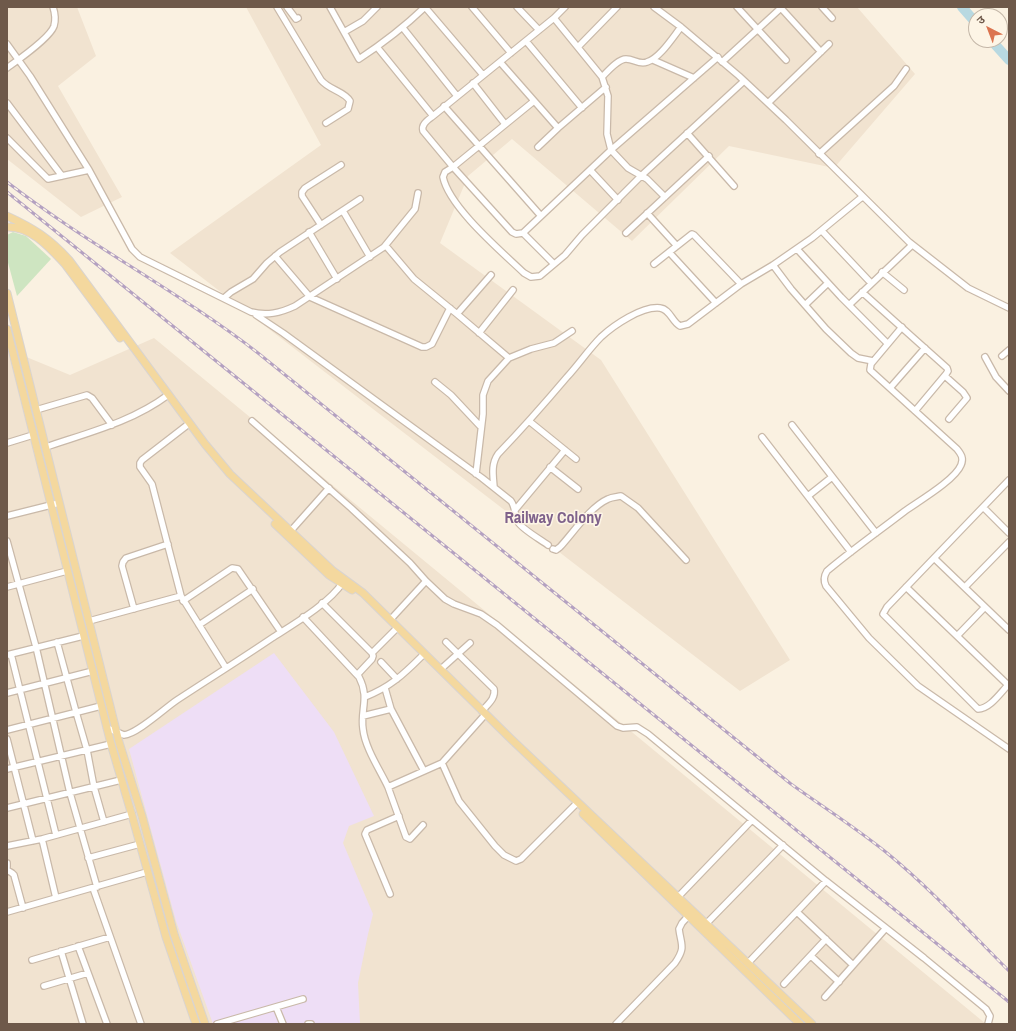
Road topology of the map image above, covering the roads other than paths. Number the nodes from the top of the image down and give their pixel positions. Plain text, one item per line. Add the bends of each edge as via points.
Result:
1 (53, 7) edge
2 (277, 7) edge
3 (287, 7) edge
4 (330, 7) edge
5 (377, 7) edge
6 (425, 7) edge
7 (472, 7) edge
8 (517, 7) edge
9 (565, 7) edge
10 (617, 7) edge
11 (654, 7) edge
12 (737, 7) edge
13 (781, 7) edge
14 (822, 7) edge
15 (298, 18) dead end
16 (554, 18) junction
17 (832, 18) dead end
18 (682, 27) junction
19 (403, 28) junction
20 (539, 30) junction
21 (758, 30) junction
22 (344, 32) junction
23 (526, 41) junction
24 (7, 44) edge
25 (829, 44) dead end
26 (377, 47) junction
27 (578, 47) junction
28 (821, 52) junction
29 (511, 53) junction
30 (19, 60) junction
31 (652, 60) junction
32 (720, 60) junction
33 (786, 60) dead end
34 (500, 62) junction
35 (7, 68) edge
36 (906, 69) dead end
37 (483, 75) junction
38 (602, 77) junction
39 (694, 78) junction
40 (744, 81) junction
41 (472, 83) junction
42 (606, 87) junction
43 (457, 96) junction
44 (534, 101) junction
45 (7, 103) edge
46 (768, 103) junction
47 (444, 106) junction
48 (582, 108) junction
49 (433, 116) junction
50 (326, 123) dead end
51 (505, 124) junction
52 (558, 128) junction
53 (687, 133) junction
54 (7, 138) edge
55 (478, 146) junction
56 (538, 147) dead end
57 (611, 150) junction
58 (820, 154) junction
59 (709, 156) junction
60 (341, 165) dead end
61 (453, 167) junction
62 (89, 170) junction
63 (590, 170) junction
64 (642, 175) junction
65 (62, 176) junction
66 (734, 186) dead end
67 (418, 193) dead end
68 (665, 196) junction
69 (862, 197) junction
70 (360, 199) dead end
71 (618, 200) junction
72 (343, 211) junction
73 (647, 213) junction
74 (7, 216) edge
75 (541, 216) junction
76 (321, 225) junction
77 (7, 227) edge
78 (822, 231) junction
79 (309, 232) junction
80 (523, 233) junction
81 (626, 233) dead end
82 (912, 245) junction
83 (386, 246) junction
84 (677, 246) junction
85 (797, 249) junction
86 (669, 252) junction
87 (275, 256) junction
88 (370, 257) junction
89 (554, 264) junction
90 (654, 264) dead end
91 (773, 265) junction
92 (882, 272) junction
93 (491, 276) dead end
94 (337, 279) junction
95 (828, 283) junction
96 (871, 283) junction
97 (741, 284) junction
98 (513, 290) dead end
99 (904, 290) dead end
100 (862, 292) junction
101 (7, 293) edge
102 (310, 297) junction
103 (224, 298) junction
104 (716, 303) junction
105 (805, 305) junction
106 (849, 305) junction
107 (450, 308) junction
108 (1009, 308) edge
109 (251, 312) junction
110 (458, 314) junction
111 (902, 327) junction
112 (7, 329) edge
113 (572, 331) dead end
114 (479, 333) junction
115 (887, 343) junction
116 (925, 348) junction
117 (1009, 350) edge
118 (1002, 356) dead end
119 (985, 357) dead end
120 (509, 358) junction
121 (873, 361) junction
122 (945, 376) junction
123 (435, 382) dead end
124 (890, 388) junction
125 (1009, 391) edge
126 (166, 396) junction
127 (36, 410) junction
128 (915, 410) junction
129 (949, 419) dead end
130 (252, 421) dead end
131 (529, 421) junction
132 (112, 425) junction
133 (792, 425) dead end
134 (186, 426) junction
135 (481, 427) junction
136 (33, 435) junction
137 (762, 437) dead end
138 (7, 443) edge
139 (46, 448) junction
140 (565, 450) junction
141 (576, 459) dead end
142 (550, 467) junction
143 (476, 474) junction
144 (832, 477) junction
145 (1009, 480) edge
146 (494, 487) junction
147 (329, 488) junction
148 (578, 489) dead end
149 (808, 496) junction
150 (59, 503) junction
151 (50, 505) junction
152 (983, 507) junction
153 (515, 510) junction
154 (7, 516) edge
155 (876, 533) junction
156 (1009, 533) edge
157 (289, 534) junction
158 (7, 541) edge
159 (1009, 542) edge
160 (168, 544) junction
161 (851, 552) junction
162 (934, 558) junction
163 (686, 560) dead end
164 (67, 571) junction
165 (426, 581) junction
166 (343, 582) junction
167 (19, 583) junction
168 (906, 586) junction
169 (7, 587) edge
170 (965, 587) junction
171 (252, 588) junction
172 (182, 598) junction
173 (322, 603) junction
174 (985, 607) junction
175 (134, 609) junction
176 (303, 617) junction
177 (391, 620) junction
178 (89, 621) junction
179 (199, 625) junction
180 (1008, 627) edge
181 (395, 630) junction
182 (282, 632) junction
183 (83, 636) junction
184 (957, 636) junction
185 (57, 642) junction
186 (446, 642) dead end
187 (470, 642) dead end
188 (36, 647) junction
189 (372, 653) junction
190 (458, 653) junction
191 (9, 654) edge
192 (422, 656) junction
193 (381, 662) dead end
194 (226, 668) junction
195 (441, 669) junction
196 (92, 671) junction
197 (357, 675) junction
198 (67, 678) junction
199 (398, 679) junction
200 (43, 684) junction
201 (1009, 685) edge
202 (385, 688) junction
203 (20, 690) junction
204 (7, 693) edge
205 (365, 697) junction
206 (101, 706) junction
207 (391, 709) junction
208 (76, 712) junction
209 (483, 714) junction
210 (363, 716) junction
211 (52, 718) junction
212 (28, 724) junction
213 (107, 728) junction
214 (7, 730) edge
215 (117, 733) junction
216 (7, 739) edge
217 (110, 744) junction
218 (1009, 749) edge
219 (87, 750) junction
220 (60, 756) junction
221 (38, 761) junction
222 (442, 763) junction
223 (14, 767) junction
224 (7, 769) edge
225 (424, 771) junction
226 (121, 780) junction
227 (94, 786) junction
228 (388, 787) junction
229 (70, 793) junction
230 (46, 798) junction
231 (24, 804) junction
232 (575, 805) junction
233 (7, 808) edge
234 (132, 814) junction
235 (399, 816) junction
236 (752, 820) junction
237 (104, 822) junction
238 (423, 825) dead end
239 (80, 829) junction
240 (56, 835) junction
241 (42, 839) junction
242 (33, 841) junction
243 (140, 844) junction
244 (783, 845) junction
245 (7, 846) edge
246 (88, 858) junction
247 (7, 862) edge
248 (7, 869) edge
249 (147, 872) junction
250 (826, 881) junction
251 (95, 888) junction
252 (390, 894) dead end
253 (678, 897) junction
254 (56, 898) junction
255 (23, 908) junction
256 (7, 912) edge
257 (797, 912) junction
258 (691, 914) junction
259 (706, 924) junction
260 (886, 928) junction
261 (110, 937) junction
262 (826, 939) junction
263 (78, 946) junction
264 (61, 951) junction
265 (811, 956) junction
266 (32, 960) dead end
267 (748, 963) junction
268 (853, 965) junction
269 (88, 973) junction
270 (69, 979) junction
271 (839, 982) junction
272 (784, 984) dead end
273 (44, 986) dead end
274 (825, 997) dead end
275 (303, 999) dead end
276 (276, 1007) junction
277 (83, 1024) edge
278 (107, 1024) edge
279 (141, 1024) edge
280 (196, 1024) edge
281 (205, 1024) edge
282 (217, 1024) edge
283 (283, 1024) edge
284 (616, 1024) edge
285 (800, 1024) edge
286 (812, 1024) edge
287 (988, 1024) edge

1 - 30 street via 56,18 53,29
2 - 50 street via 321,80 350,101 348,109
3 - 15 street via 293,16
4 - 22 street
5 - 22 street via 363,21
6 - 19 street
6 - 37 street
7 - 29 street
8 - 20 street
9 - 16 street
10 - 27 street
11 - 18 street
12 - 21 street
13 - 21 street
13 - 28 street
14 - 17 street
16 - 20 street
16 - 27 street
18 - 31 street
18 - 32 street
19 - 26 street
19 - 43 street
20 - 23 street
21 - 32 street
21 - 33 street
22 - 26 street via 360,59
23 - 29 street
23 - 48 street
24 - 30 street
25 - 28 street
26 - 49 street
27 - 38 street
28 - 46 street
29 - 34 street
30 - 35 street
30 - 62 street
31 - 38 street via 641,63 628,58 623,59
31 - 39 street
32 - 39 street
32 - 40 street
34 - 37 street
34 - 44 street
36 - 58 street via 894,86
37 - 41 street
38 - 42 street
39 - 57 street
40 - 46 street
40 - 53 street
41 - 43 street
41 - 51 street
42 - 48 street
42 - 57 street via 607,134
43 - 47 street
44 - 51 street
44 - 52 street
45 - 65 street
46 - 58 street
47 - 49 street
47 - 55 street
48 - 52 street
49 - 61 street via 423,126 423,131
51 - 55 street
52 - 56 street
53 - 59 street
53 - 64 street
54 - 65 street via 48,179
55 - 61 street
55 - 75 street
57 - 63 street
57 - 64 street via 628,168
58 - 69 street
59 - 66 street
59 - 68 street
60 - 76 street via 302,192
61 - 80 street via 512,232
61 - 89 street via 445,172 443,177 448,192 474,224 524,273 536,277
62 - 65 street
62 - 103 street via 135,254
63 - 71 street
63 - 75 street
64 - 68 street
64 - 71 street
67 - 83 street via 415,210
68 - 73 street
69 - 78 street
69 - 82 street
70 - 72 street
71 - 89 street
72 - 76 street
72 - 88 street
73 - 81 street
73 - 84 street
74 - 126 main road via 29,226 64,255
75 - 80 street
76 - 79 street
77 - 126 main road via 25,230 65,264
78 - 85 street
78 - 96 street
79 - 87 street
79 - 94 street
80 - 89 street
82 - 92 street
82 - 108 street via 968,288
83 - 88 street
83 - 107 street via 414,279
84 - 86 street
84 - 97 street via 694,235
85 - 91 street
85 - 95 street
86 - 90 street
86 - 104 street
87 - 102 street
87 - 103 street via 253,279
88 - 94 street
91 - 97 street
91 - 105 street
92 - 96 street
92 - 99 street
93 - 110 street
94 - 102 street
95 - 105 street
95 - 106 street
96 - 100 street
97 - 104 street
98 - 114 street
100 - 106 street
100 - 111 street
101 - 127 main road
102 - 107 street via 422,347 432,344
102 - 109 street via 283,312
103 - 109 street
104 - 131 street via 683,326 676,324 663,308 637,313 623,321 602,337
105 - 121 street via 826,330 851,353 858,358
106 - 115 street
107 - 110 street
109 - 143 street
110 - 114 street
111 - 115 street
111 - 116 street
112 - 136 main road
113 - 120 street via 554,343
114 - 120 street
115 - 121 street
116 - 122 street via 945,365 948,371
116 - 124 street
117 - 118 street
119 - 125 street via 996,377
120 - 135 street via 488,381
121 - 124 street via 870,370
122 - 128 street
122 - 129 street via 967,398
123 - 135 street
124 - 128 street
126 - 132 street via 135,415
126 - 134 main road
126 - 157 main road via 217,459
127 - 132 street via 87,395
127 - 139 main road
128 - 155 street via 957,449 963,460 946,481
130 - 147 street
131 - 140 street
131 - 146 street via 495,458
132 - 139 street
133 - 144 street
134 - 157 main road via 226,476
134 - 160 street via 142,460 140,465 152,484
135 - 143 street
136 - 138 street
136 - 151 main road
137 - 149 street
139 - 150 main road
140 - 141 street
140 - 142 street
142 - 148 street
142 - 153 street
143 - 146 street
144 - 149 street
144 - 155 street
145 - 152 street
146 - 153 street via 511,501
147 - 157 street
147 - 165 street
149 - 161 street
150 - 151 street
150 - 178 main road
151 - 154 street
151 - 164 main road
152 - 156 street
152 - 162 street
153 - 163 street via 519,524 556,550 599,505 608,499 621,496 638,508
155 - 161 street
157 - 166 main road
158 - 167 street
159 - 170 street
160 - 172 street
160 - 175 street via 126,558 123,562
161 - 218 street via 827,571 824,576 826,586 869,638 918,686
162 - 168 street
162 - 170 street
164 - 167 street
164 - 183 main road
165 - 177 street
165 - 236 street via 445,599 481,614 497,625 616,726 637,727 648,734
166 - 173 street
166 - 177 main road via 363,592
166 - 181 main road
167 - 169 street
167 - 188 street
168 - 184 street
168 - 201 street via 883,614 975,707 982,709 989,705
170 - 174 street
171 - 172 street via 241,571 232,568
171 - 179 street
171 - 182 street
172 - 175 street
172 - 179 street
173 - 176 street
173 - 189 street
174 - 180 street
174 - 184 street
175 - 178 street
176 - 182 street
176 - 197 street
177 - 195 main road
178 - 215 main road
179 - 194 street
181 - 189 street
181 - 192 main road
182 - 194 street
183 - 185 street
183 - 196 main road
184 - 201 street
185 - 188 street
185 - 198 street
186 - 190 street
187 - 190 street
188 - 191 street
188 - 200 street
189 - 197 street via 372,659
190 - 195 street
190 - 209 street via 495,691
191 - 203 street
192 - 199 street
192 - 209 main road
193 - 199 street
194 - 215 street via 134,731 127,735
195 - 209 main road
196 - 198 street
196 - 206 main road
197 - 205 street via 363,685
198 - 200 street
198 - 208 street
199 - 202 street
200 - 203 street
200 - 211 street
202 - 205 street
202 - 207 street
203 - 204 street
203 - 212 street
205 - 210 street
206 - 208 street
206 - 213 main road
207 - 210 street
207 - 225 street
208 - 211 street
208 - 219 street
209 - 222 street
209 - 232 main road
209 - 253 main road
210 - 228 street via 362,728 366,741
211 - 212 street
211 - 220 street
212 - 214 street
212 - 221 street
213 - 215 street
213 - 217 main road
215 - 281 main road via 174,934
216 - 223 street
217 - 219 street
217 - 226 main road
219 - 220 street
219 - 227 street
220 - 221 street
220 - 229 street
221 - 223 street
221 - 230 street
222 - 225 street
222 - 232 street via 459,801 495,846 516,861
223 - 224 street
223 - 231 street
225 - 228 street
226 - 227 street
226 - 234 main road
227 - 229 street
227 - 237 street
228 - 235 street
229 - 230 street
229 - 239 street
230 - 231 street
230 - 240 street
231 - 233 street
231 - 242 street
232 - 258 main road
234 - 237 street
234 - 243 main road
235 - 238 street via 408,839
235 - 252 street via 367,830 365,834
236 - 244 street
236 - 253 street
237 - 239 street
239 - 240 street
239 - 246 street
240 - 241 street
241 - 242 street
241 - 254 street
242 - 245 street
243 - 246 street
243 - 249 main road
244 - 250 street
244 - 259 street
246 - 251 street
247 - 248 street
248 - 255 street via 14,875
249 - 251 street
249 - 280 main road
250 - 257 street
250 - 260 street
251 - 254 street
251 - 261 street
253 - 258 main road
254 - 255 street
255 - 256 street
257 - 262 street
257 - 267 street
258 - 259 main road
258 - 284 street via 679,929 681,954
258 - 285 main road
259 - 267 main road
260 - 268 street
260 - 287 street via 986,1008 990,1016
261 - 263 street
261 - 279 street
262 - 265 street
262 - 268 street
263 - 264 street
263 - 269 street
264 - 266 street
264 - 270 street
265 - 271 street
265 - 272 street
267 - 286 main road
268 - 271 street
269 - 270 street
269 - 278 street
270 - 273 street
270 - 277 street
271 - 274 street
275 - 276 street
276 - 282 street
276 - 283 street

